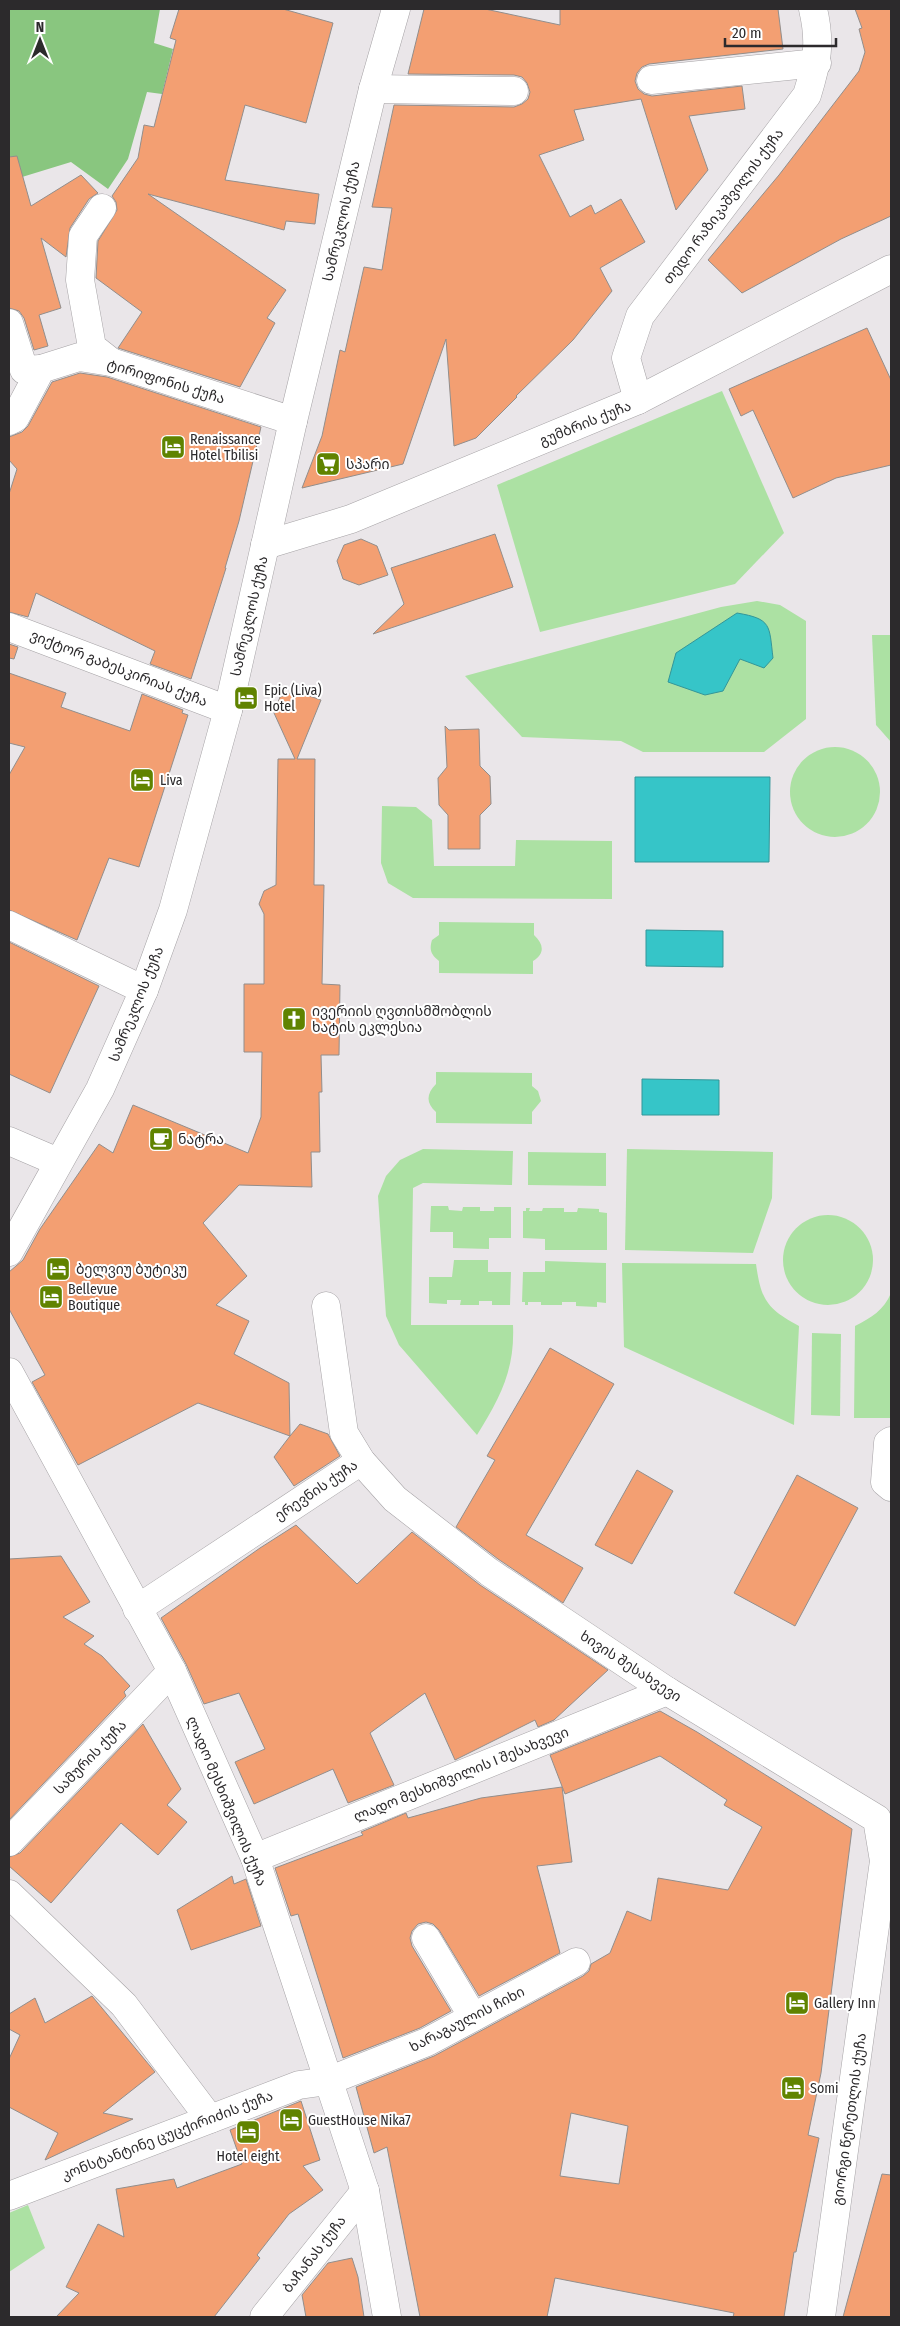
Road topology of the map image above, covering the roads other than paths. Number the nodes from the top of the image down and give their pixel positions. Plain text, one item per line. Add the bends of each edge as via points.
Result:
1 (396, 9) edge
2 (813, 9) edge
3 (817, 63) junction
4 (652, 80) dead end
5 (373, 89) junction
6 (514, 91) dead end
7 (102, 208) dead end
8 (891, 269) edge
9 (9, 323) edge
10 (111, 362) junction
11 (40, 369) junction
12 (638, 400) junction
13 (9, 421) edge
14 (293, 421) junction
15 (265, 545) junction
16 (9, 626) edge
17 (228, 710) junction
18 (9, 925) edge
19 (144, 990) junction
20 (9, 1141) edge
21 (58, 1162) junction
22 (9, 1252) edge
23 (326, 1306) dead end
24 (9, 1372) edge
25 (891, 1441) edge
26 (361, 1460) junction
27 (891, 1488) edge
28 (137, 1609) junction
29 (172, 1671) junction
30 (667, 1691) junction
31 (9, 1842) edge
32 (255, 1858) junction
33 (888, 1863) edge
34 (9, 1894) edge
35 (426, 1938) dead end
36 (576, 1962) dead end
37 (474, 2017) junction
38 (328, 2081) junction
39 (210, 2118) junction
40 (364, 2191) junction
41 (9, 2196) edge
42 (264, 2317) edge
43 (387, 2317) edge
44 (821, 2317) edge

1 - 5 street, სამრეკლოს ქუჩა
2 - 3 street, თედო რაზიკაშვილის ქუჩა
3 - 4 street
3 - 12 street, თედო რაზიკაშვილის ქუჩა via 807,95 640,316 626,358
5 - 6 street
5 - 14 street, სამრეკლოს ქუჩა
7 - 10 street via 83,236 80,280 92,347
8 - 12 street, გუმბრის ქუჩა
9 - 11 street via 24,370
10 - 11 street, ტირიფონის ქუჩა via 79,357
10 - 14 street, ტირიფონის ქუჩა
11 - 13 street via 15,418
12 - 15 street, გუმბრის ქუჩა via 351,519
14 - 15 street, სამრეკლოს ქუჩა
15 - 17 street, სამრეკლოს ქუჩა
16 - 17 street, ვიქტორ გაბესკირიას ქუჩა
17 - 19 street, სამრეკლოს ქუჩა via 173,910
18 - 19 street
19 - 21 street, სამრეკლოს ქუჩა via 100,1089
20 - 21 street
21 - 22 street, სამრეკლოს ქუჩა
23 - 26 street, ერევნის ქუჩა via 344,1433
24 - 28 street, ლადო მესხიშვილის ქუჩა
25 - 27 street via 888,1443 885,1482
26 - 28 street, ერევნის ქუჩა
26 - 30 street, ხივის შესახვევი via 395,1499 489,1572
28 - 29 street, ლადო მესხიშვილის ქუჩა
29 - 31 street, სამურის ქუჩა
29 - 32 street, ლადო მესხიშვილის ქუჩა
30 - 32 street, ლადო მესხიშვილის I შესახვევი
30 - 33 street, ხივის შესახვევი via 877,1819
32 - 38 street, ლადო მესხიშვილის ქუჩა
33 - 44 street, გიორგი წერეთლის ქუჩა
34 - 39 street via 124,2005
35 - 37 street
36 - 37 street, ხარაგაულის ჩიხი
37 - 38 street, ხარაგაულის ჩიხი via 427,2042
38 - 39 street, კონსტანტინე ცუცქირიძის ქუჩა via 299,2085
38 - 40 street, ლადო მესხიშვილის ქუჩა
39 - 41 street, კონსტანტინე ცუცქირიძის ქუჩა
40 - 42 street, ბაჩანას ქუჩა
40 - 43 street, ლადო მესხიშვილის ქუჩა

